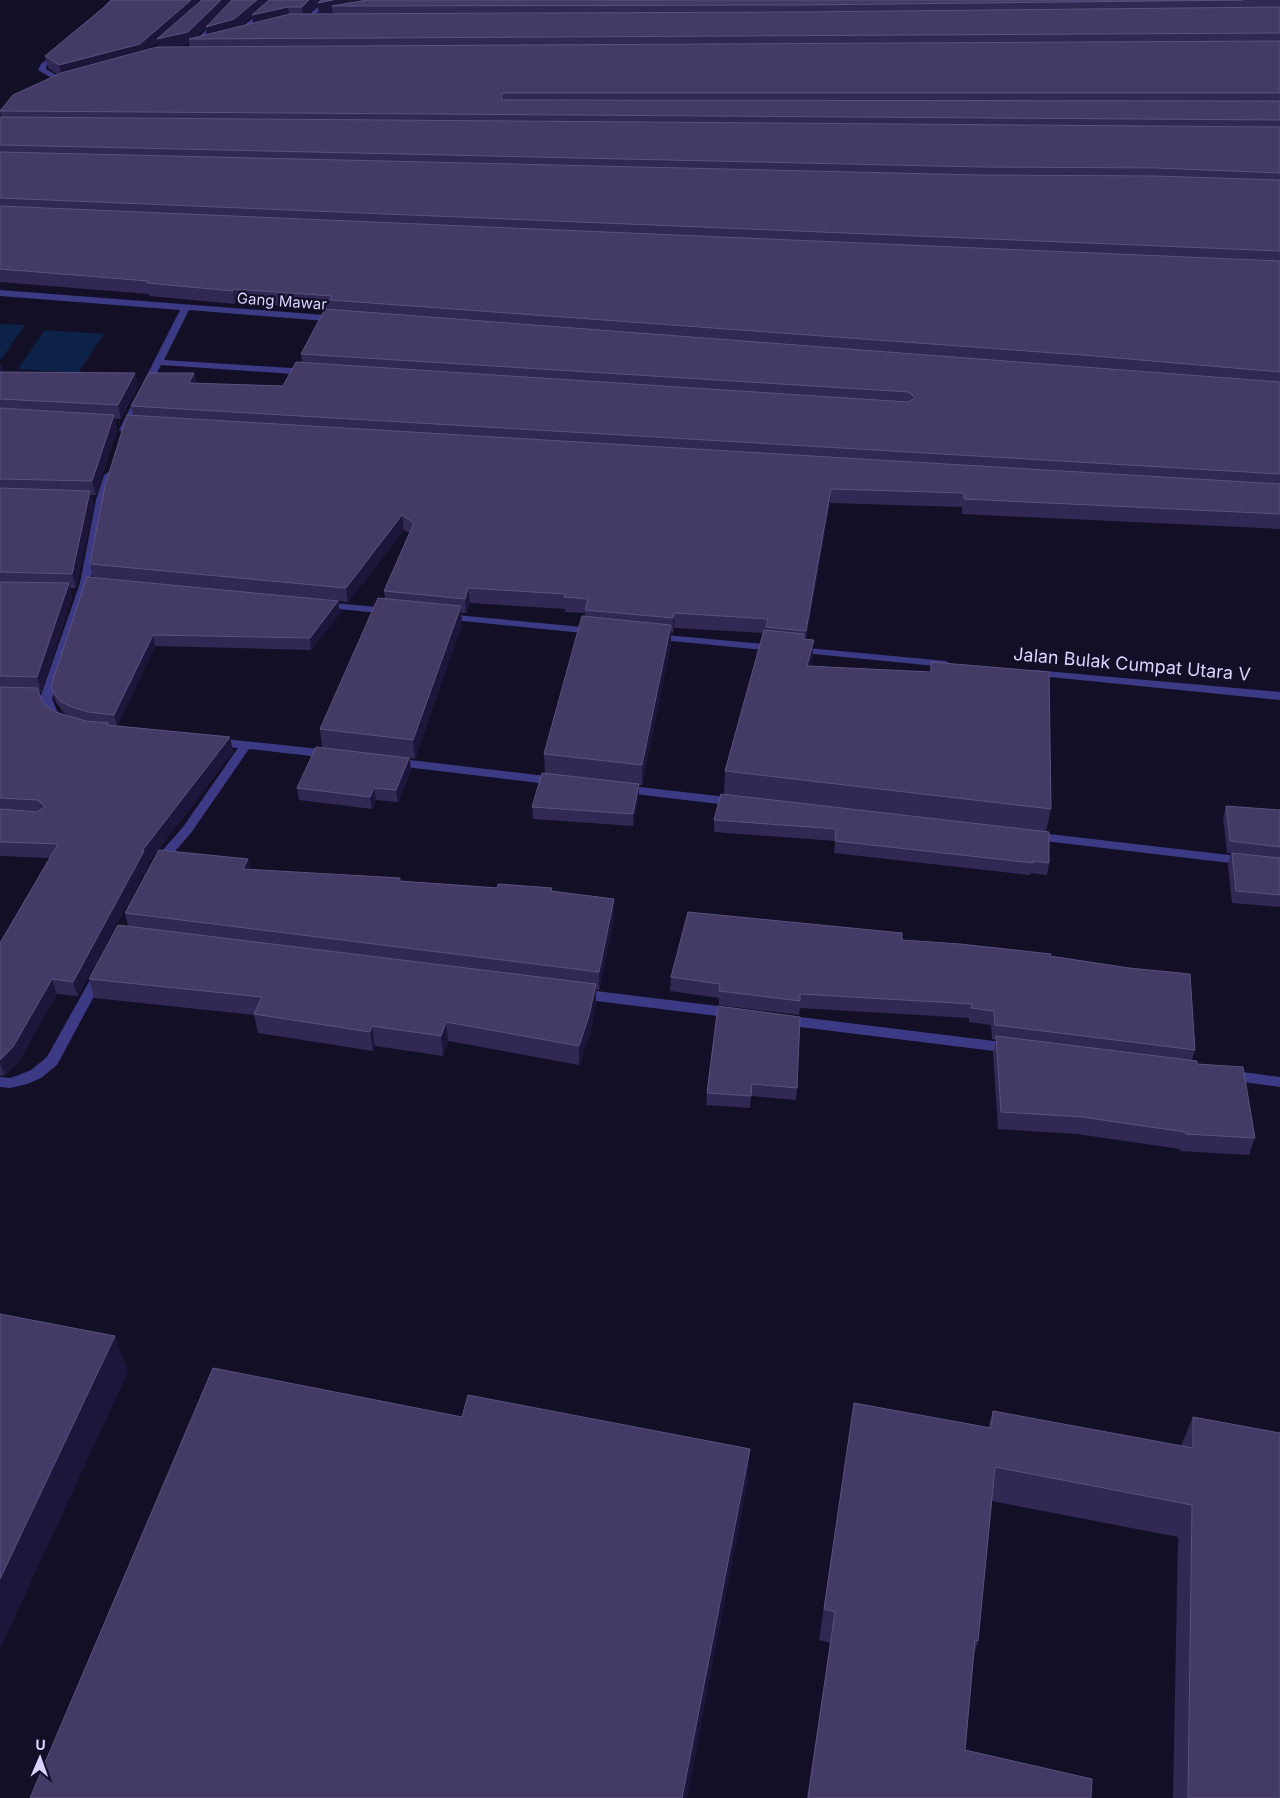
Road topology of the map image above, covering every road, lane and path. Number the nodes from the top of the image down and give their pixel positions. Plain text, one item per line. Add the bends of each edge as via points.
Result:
1 (240, 0) edge
2 (278, 0) edge
3 (330, 0) edge
4 (322, 19) edge
5 (252, 30) edge
6 (236, 35) junction
7 (227, 37) edge
8 (210, 41) edge
9 (66, 45) edge
10 (193, 46) junction
11 (184, 48) edge
12 (69, 79) edge
13 (60, 81) junction
14 (51, 85) edge
15 (0, 293) edge
16 (186, 308) junction
17 (350, 320) edge
18 (158, 362) junction
19 (316, 372) edge
20 (119, 444) edge
21 (113, 462) edge
22 (312, 604) edge
23 (401, 612) edge
24 (430, 615) edge
25 (608, 632) edge
26 (648, 636) edge
27 (954, 665) edge
28 (1023, 672) edge
29 (1280, 696) edge
30 (72, 724) edge
31 (207, 741) edge
32 (246, 745) junction
33 (344, 756) edge
34 (384, 761) edge
35 (571, 783) edge
36 (610, 787) edge
37 (748, 803) edge
38 (1024, 835) edge
39 (1280, 865) edge
40 (152, 874) edge
41 (106, 962) edge
42 (566, 992) edge
43 (745, 1015) edge
44 (774, 1018) edge
45 (1022, 1050) edge
46 (1211, 1073) edge
47 (0, 1082) edge
48 (1280, 1082) edge

1 - 10 street
2 - 6 street
3 - 4 street via 302,21
5 - 6 street
6 - 7 street
8 - 10 street
9 - 13 street via 43,65 42,70
10 - 11 street
12 - 13 street
13 - 14 street
15 - 16 street, Gang Mawar
16 - 17 street, Gang Mawar
16 - 18 street
18 - 19 street
18 - 20 street via 125,425
21 - 30 street via 96,500 83,588 42,698 52,713
22 - 23 street
24 - 25 street
26 - 27 street
28 - 29 street, Jalan Bulak Cumpat Utara V
31 - 32 street
32 - 33 street
32 - 40 street
34 - 35 street
36 - 37 street
38 - 39 street
41 - 47 street via 52,1061 22,1080
42 - 43 street
44 - 45 street
46 - 48 street

